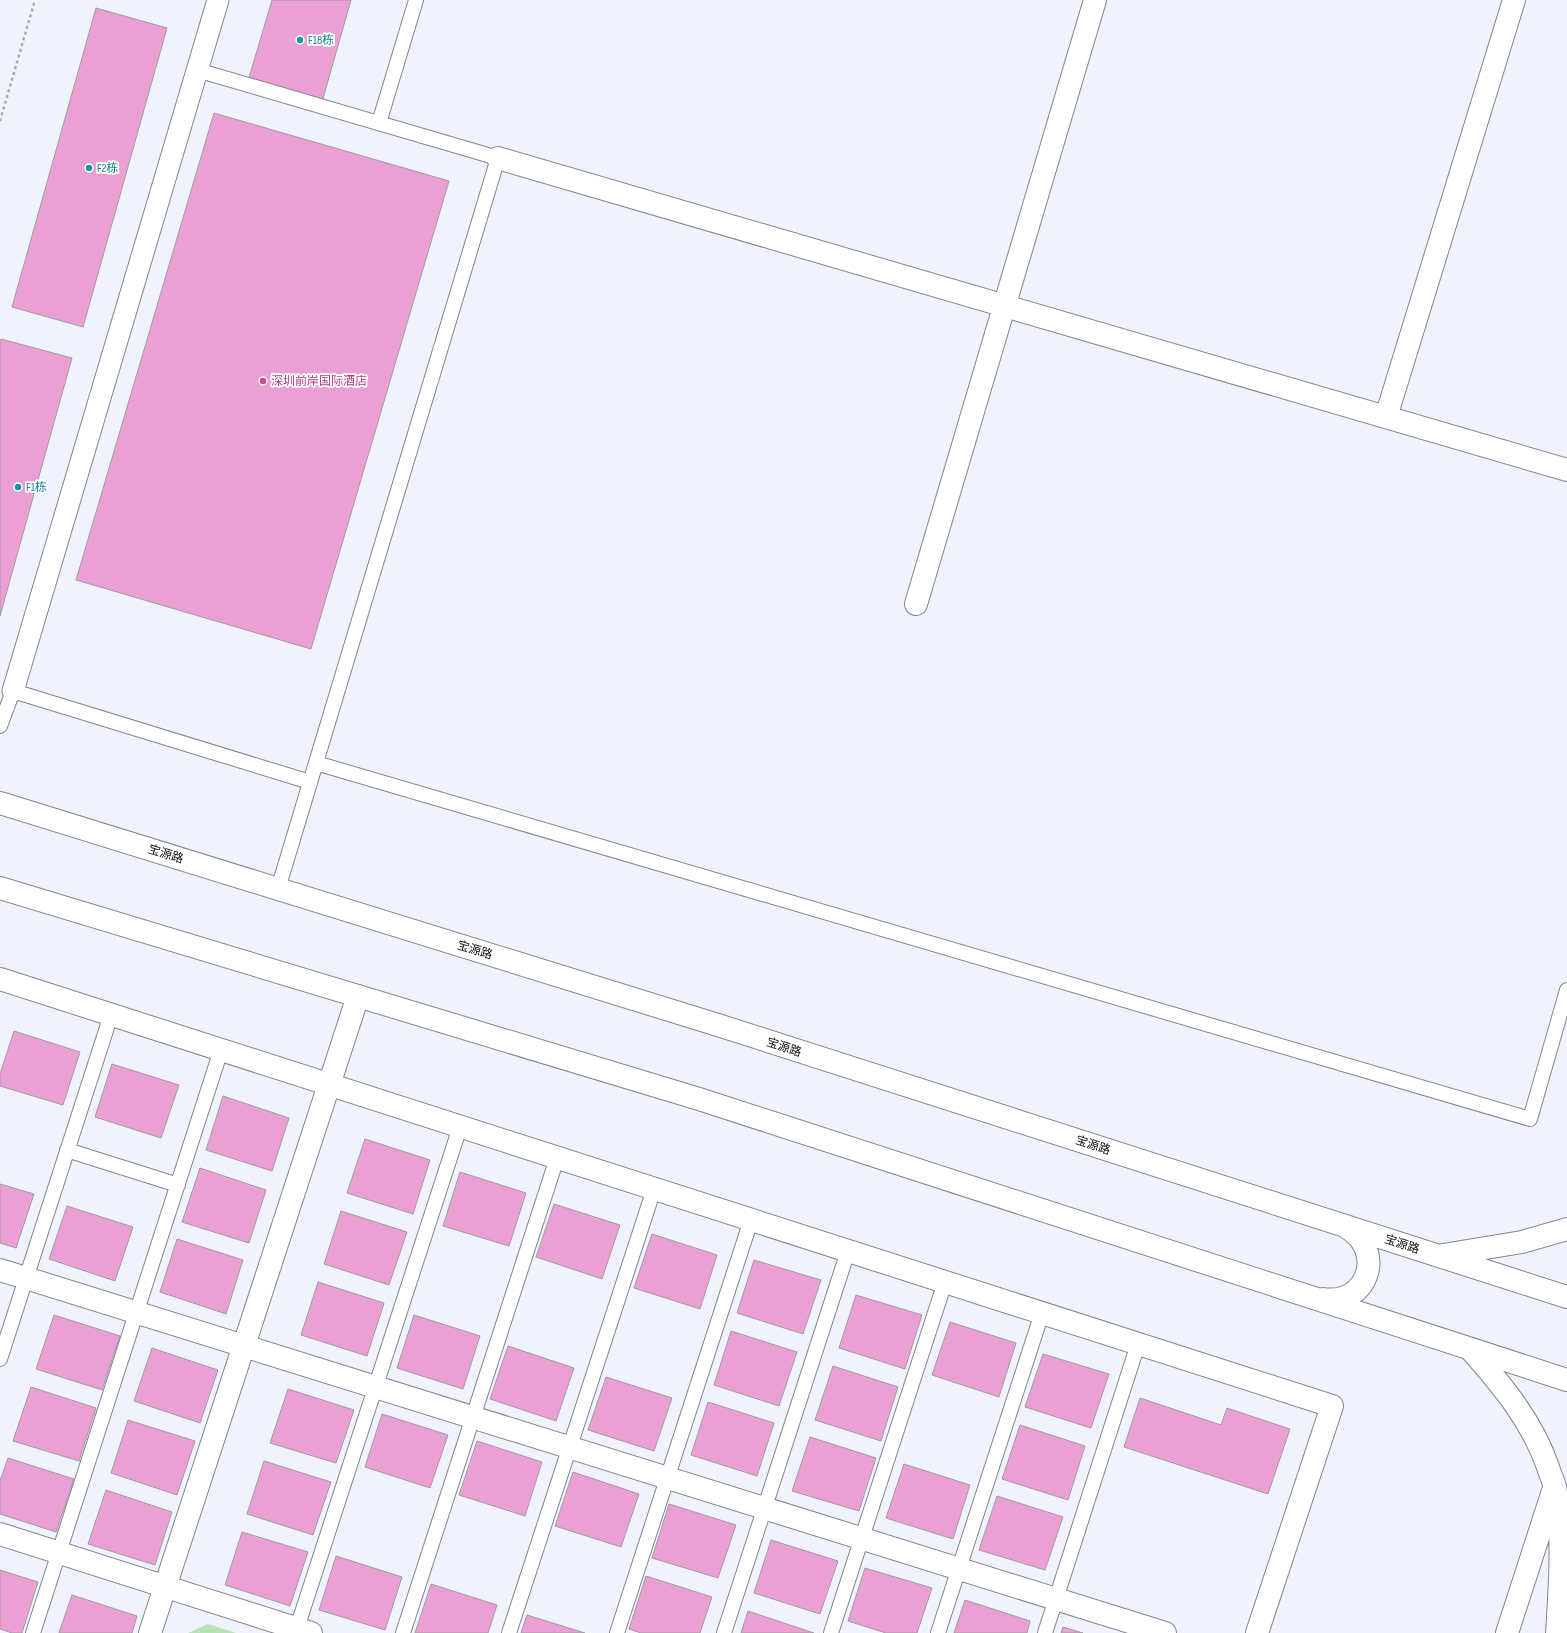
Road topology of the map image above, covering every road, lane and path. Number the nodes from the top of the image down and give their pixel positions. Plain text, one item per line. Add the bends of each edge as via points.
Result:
1 (35, 0) edge
2 (218, 0) edge
3 (416, 0) edge
4 (1095, 0) edge
5 (1514, 0) edge
6 (197, 70) junction
7 (0, 121) edge
8 (379, 123) junction
9 (498, 158) junction
10 (1004, 305) junction
11 (1386, 417) junction
12 (1567, 470) edge
13 (916, 604) dead end
14 (13, 691) junction
15 (0, 726) edge
16 (316, 763) junction
17 (310, 782) junction
18 (0, 803) edge
19 (0, 888) edge
20 (278, 889) junction
21 (1, 983) edge
22 (1567, 990) edge
23 (358, 996) junction
24 (111, 1015) junction
25 (221, 1050) junction
26 (329, 1085) junction
27 (460, 1127) junction
28 (67, 1150) junction
29 (557, 1158) junction
30 (178, 1185) junction
31 (654, 1189) junction
32 (751, 1220) junction
33 (1341, 1225) junction
34 (1567, 1229) edge
35 (848, 1251) junction
36 (1438, 1256) junction
37 (0, 1270) edge
38 (26, 1278) junction
39 (945, 1282) junction
40 (1567, 1297) edge
41 (1316, 1298) junction
42 (137, 1313) junction
43 (1042, 1313) junction
44 (1138, 1344) junction
45 (244, 1346) junction
46 (1469, 1348) junction
47 (0, 1359) edge
48 (1567, 1380) edge
49 (376, 1387) junction
50 (473, 1418) junction
51 (570, 1448) junction
52 (667, 1478) junction
53 (1555, 1486) junction
54 (764, 1508) junction
55 (0, 1534) edge
56 (862, 1539) junction
57 (59, 1553) junction
58 (958, 1568) junction
59 (165, 1586) junction
60 (1056, 1599) junction
61 (304, 1631) edge
62 (33, 1633) edge
63 (150, 1633) edge
64 (403, 1633) edge
65 (509, 1633) edge
66 (617, 1633) edge
67 (724, 1633) edge
68 (831, 1633) edge
69 (938, 1633) edge
70 (1045, 1633) edge
71 (1165, 1633) edge
72 (1257, 1633) edge
73 (1507, 1633) edge
74 (1558, 1633) edge

1 - 7 path
2 - 6 street
3 - 8 lane
4 - 10 street
5 - 11 street
6 - 8 lane
6 - 14 street
8 - 9 lane
9 - 10 street
9 - 16 lane
10 - 11 street
10 - 13 street
11 - 12 street
14 - 15 lane
14 - 17 lane
16 - 17 lane
16 - 22 lane via 1530,1119
17 - 20 lane
18 - 20 street, 宝源路
19 - 23 street
20 - 33 street, 宝源路 via 713,1024
21 - 24 street
23 - 26 street
23 - 41 street via 699,1099
24 - 25 street
24 - 28 lane
25 - 26 street
25 - 30 lane
26 - 27 street
26 - 45 street
27 - 29 street
27 - 49 lane
28 - 30 lane
28 - 38 lane
29 - 31 street
29 - 50 lane
30 - 42 lane
31 - 32 street
31 - 51 lane
32 - 35 street
32 - 52 lane
33 - 36 street, 宝源路
33 - 41 street via 1360,1238 1368,1251 1366,1277 1360,1288 1350,1295 1330,1300
34 - 36 street via 1522,1242
35 - 39 street
35 - 54 lane
36 - 40 street, 宝源路
37 - 38 street
38 - 42 street
38 - 47 lane
39 - 43 street
39 - 56 lane
41 - 46 street
42 - 45 street
42 - 57 lane
43 - 44 street
43 - 58 lane
44 - 60 lane
44 - 72 street via 1332,1406
45 - 49 street
45 - 59 street
46 - 48 street
46 - 53 street via 1499,1381 1522,1413 1541,1447
49 - 50 street
49 - 61 lane
50 - 51 street
50 - 64 lane
51 - 52 street
51 - 65 lane
52 - 54 street
52 - 66 lane
53 - 73 street
53 - 74 street via 1560,1532
54 - 56 street
54 - 67 lane
55 - 57 street
56 - 58 street
56 - 68 lane
57 - 59 street
57 - 62 lane
58 - 60 street
58 - 69 lane
59 - 61 street
59 - 63 street
60 - 70 lane
60 - 71 street

